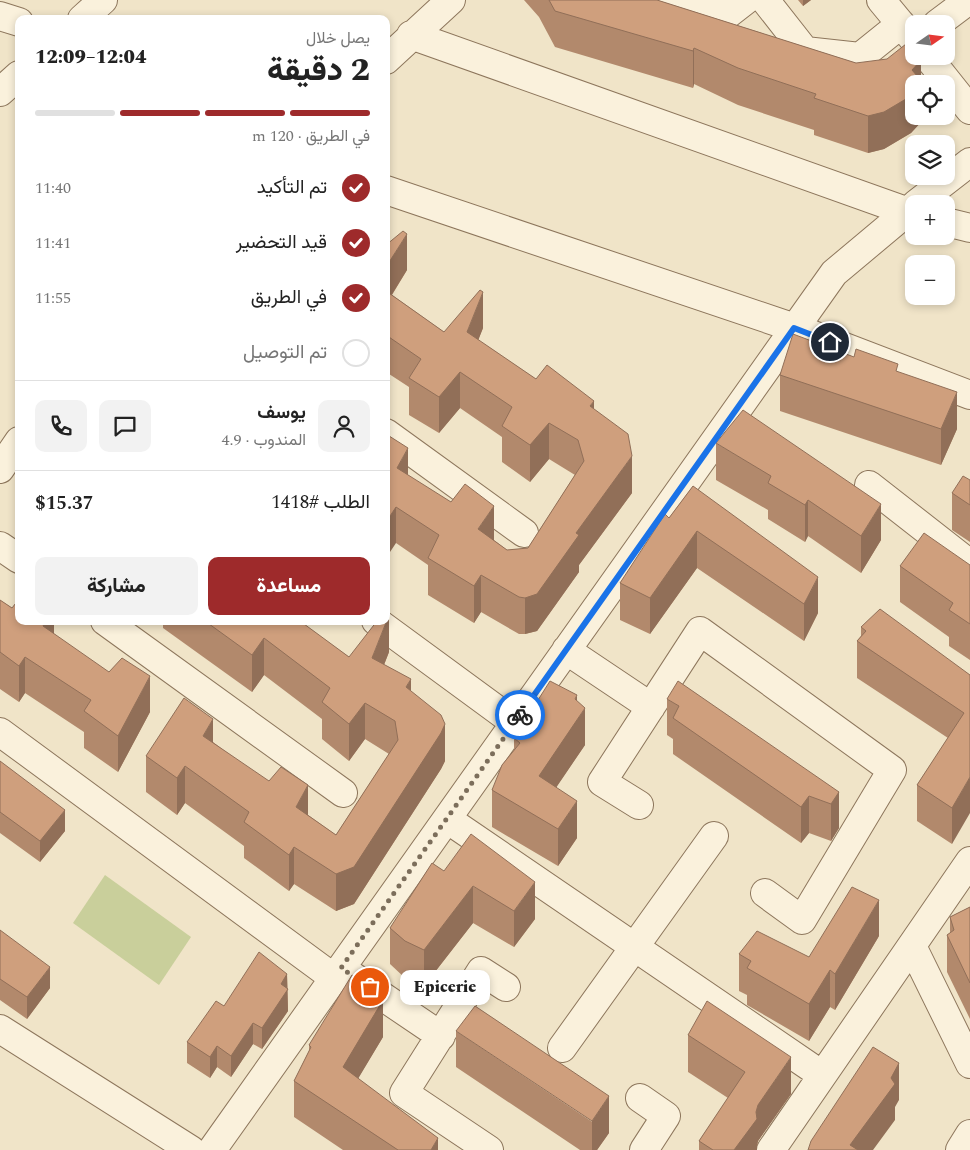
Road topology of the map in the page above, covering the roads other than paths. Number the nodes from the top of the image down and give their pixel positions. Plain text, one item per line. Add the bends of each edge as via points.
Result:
1 (103, 0) edge
2 (451, 0) edge
3 (661, 0) edge
4 (746, 0) edge
5 (765, 0) edge
6 (881, 0) edge
7 (969, 0) edge
8 (86, 15) edge
9 (949, 15) edge
10 (0, 16) edge
11 (15, 21) edge
12 (905, 30) edge
13 (905, 33) edge
14 (411, 35) junction
15 (390, 56) edge
16 (934, 65) edge
17 (15, 79) edge
18 (0, 92) edge
19 (970, 110) edge
20 (970, 162) edge
21 (390, 191) edge
22 (929, 195) edge
23 (905, 207) edge
24 (905, 215) edge
25 (955, 224) edge
26 (970, 228) edge
27 (794, 328) junction
28 (970, 395) edge
29 (390, 436) edge
30 (15, 447) edge
31 (0, 469) edge
32 (869, 485) dead end
33 (524, 533) dead end
34 (0, 546) edge
35 (15, 556) edge
36 (970, 564) edge
37 (111, 625) edge
38 (382, 625) edge
39 (566, 650) junction
40 (651, 706) junction
41 (515, 722) junction
42 (0, 732) edge
43 (343, 793) dead end
44 (639, 805) dead end
45 (447, 819) junction
46 (714, 836) dead end
47 (970, 861) edge
48 (765, 894) dead end
49 (912, 946) junction
50 (634, 947) junction
51 (338, 973) junction
52 (506, 988) dead end
53 (0, 1029) edge
54 (441, 1036) junction
55 (562, 1048) dead end
56 (970, 1064) edge
57 (822, 1075) junction
58 (640, 1098) dead end
59 (970, 1134) edge
60 (191, 1150) edge
61 (212, 1150) edge
62 (489, 1150) edge
63 (644, 1150) edge
64 (770, 1150) edge
65 (960, 1150) edge

1 - 8 street
2 - 14 street
3 - 4 street via 728,14
5 - 13 street via 805,52 860,57
6 - 12 street
7 - 9 street
10 - 11 street
14 - 15 street
14 - 23 street
16 - 19 street
17 - 18 street
20 - 22 street
21 - 27 street
24 - 27 street via 834,273
25 - 26 street
27 - 28 street
27 - 39 street
29 - 33 street
30 - 31 street
32 - 36 street
34 - 35 street
37 - 43 street
38 - 41 street
39 - 40 street
39 - 41 street
40 - 44 street via 602,782
40 - 48 street via 700,631 892,770 802,920
41 - 45 street
42 - 51 street
45 - 50 street
45 - 51 street
46 - 50 street
47 - 49 street
49 - 56 street
49 - 57 street
50 - 55 street
50 - 57 street
51 - 54 street
51 - 61 street
52 - 54 street via 481,971
53 - 60 street
54 - 62 street via 404,1093
57 - 64 street
58 - 63 street via 666,1116
59 - 65 street

